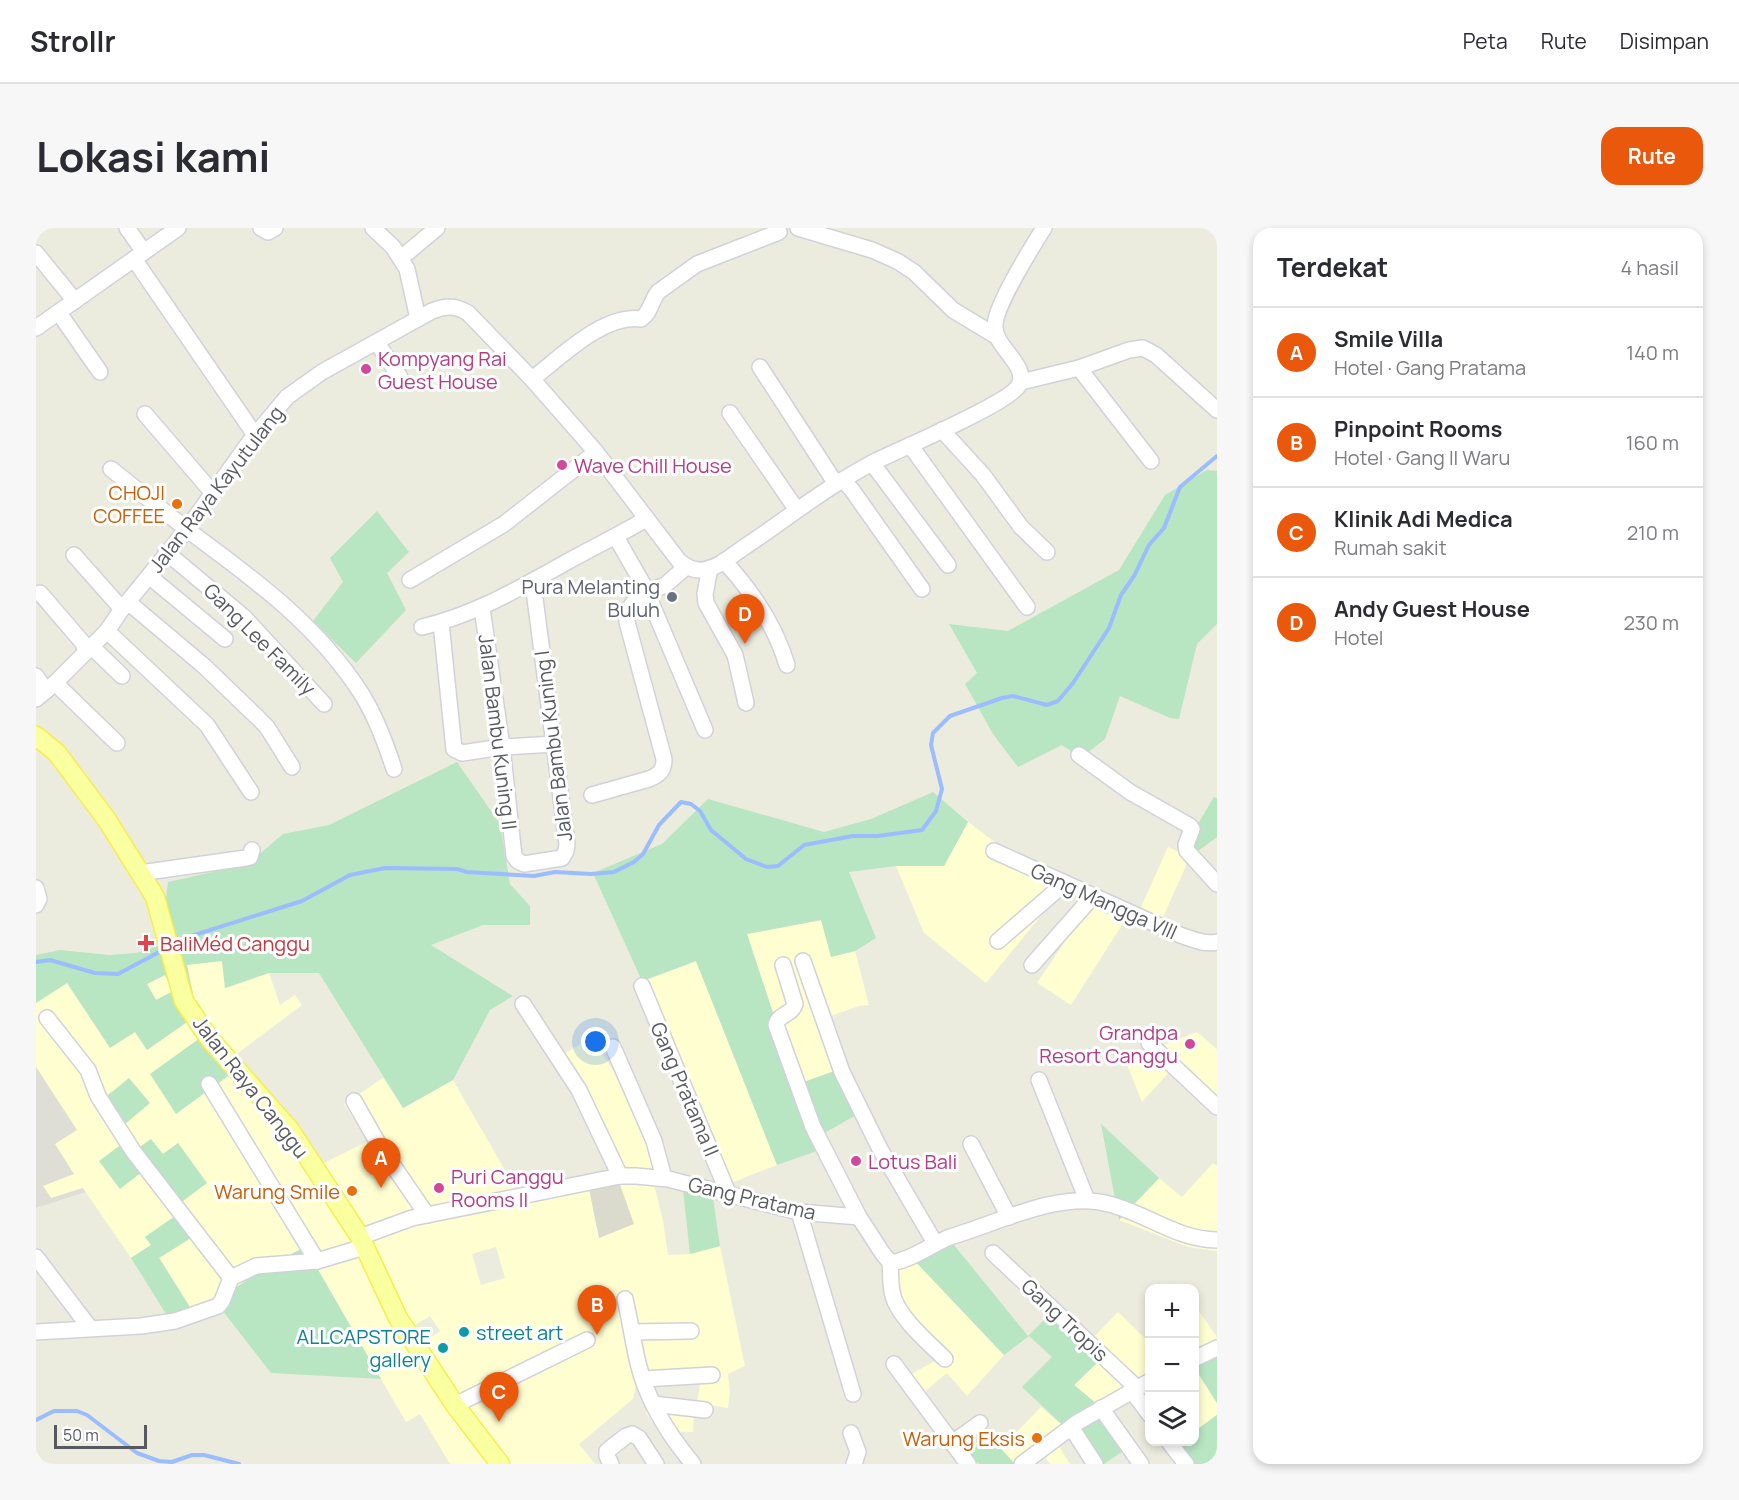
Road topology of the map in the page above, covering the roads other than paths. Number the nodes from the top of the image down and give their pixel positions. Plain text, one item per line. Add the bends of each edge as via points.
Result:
1 (127, 228) edge
2 (178, 228) edge
3 (261, 228) edge
4 (275, 228) edge
5 (373, 228) edge
6 (437, 228) edge
7 (798, 228) edge
8 (1044, 228) edge
9 (779, 231) dead end
10 (36, 253) edge
11 (139, 256) junction
12 (401, 258) junction
13 (75, 301) junction
14 (59, 313) junction
15 (418, 319) junction
16 (36, 328) edge
17 (996, 336) junction
18 (377, 343) junction
19 (760, 367) dead end
20 (1079, 368) junction
21 (100, 372) dead end
22 (400, 377) dead end
23 (532, 379) junction
24 (1021, 382) junction
25 (1217, 410) edge
26 (730, 413) dead end
27 (145, 414) dead end
28 (942, 430) junction
29 (255, 435) junction
30 (910, 445) junction
31 (596, 452) junction
32 (1151, 461) dead end
33 (872, 463) junction
34 (111, 469) dead end
35 (840, 482) junction
36 (212, 492) junction
37 (797, 510) junction
38 (646, 519) junction
39 (187, 529) junction
40 (616, 537) junction
41 (166, 552) junction
42 (1047, 552) dead end
43 (74, 555) dead end
44 (724, 561) junction
45 (948, 565) dead end
46 (686, 567) junction
47 (710, 568) junction
48 (149, 576) junction
49 (410, 580) dead end
50 (533, 583) junction
51 (922, 589) dead end
52 (646, 591) junction
53 (40, 593) dead end
54 (125, 605) junction
55 (1027, 607) dead end
56 (482, 608) junction
57 (441, 623) junction
58 (422, 627) dead end
59 (107, 631) junction
60 (225, 639) dead end
61 (89, 649) junction
62 (788, 665) dead end
63 (36, 676) edge
64 (122, 676) dead end
65 (46, 691) edge
66 (746, 703) dead end
67 (324, 704) dead end
68 (705, 730) dead end
69 (36, 736) edge
70 (117, 742) dead end
71 (555, 744) junction
72 (502, 747) junction
73 (1079, 755) dead end
74 (292, 767) dead end
75 (394, 769) dead end
76 (251, 792) dead end
77 (592, 795) dead end
78 (252, 849) dead end
79 (994, 851) dead end
80 (514, 856) joint
81 (140, 873) junction
82 (1065, 883) junction
83 (1217, 884) edge
84 (36, 888) edge
85 (1093, 896) junction
86 (36, 905) edge
87 (998, 941) dead end
88 (1217, 942) edge
89 (803, 961) dead end
90 (783, 965) dead end
91 (1032, 965) dead end
92 (642, 986) dead end
93 (523, 1004) dead end
94 (47, 1018) dead end
95 (1149, 1043) dead end
96 (613, 1047) dead end
97 (1039, 1080) dead end
98 (210, 1084) dead end
99 (354, 1101) dead end
100 (1217, 1107) edge
101 (971, 1144) dead end
102 (620, 1176) junction
103 (664, 1178) junction
104 (728, 1193) junction
105 (1087, 1200) junction
106 (799, 1212) junction
107 (427, 1215) junction
108 (859, 1217) junction
109 (1009, 1217) junction
110 (1217, 1240) edge
111 (362, 1242) junction
112 (935, 1243) junction
113 (993, 1252) dead end
114 (36, 1257) edge
115 (317, 1261) junction
116 (891, 1262) junction
117 (231, 1278) junction
118 (625, 1299) dead end
119 (90, 1328) junction
120 (691, 1331) dead end
121 (36, 1332) edge
122 (632, 1332) junction
123 (587, 1340) dead end
124 (1217, 1348) edge
125 (1199, 1357) edge
126 (945, 1359) dead end
127 (894, 1364) dead end
128 (712, 1375) dead end
129 (643, 1379) junction
130 (1139, 1387) edge
131 (853, 1394) dead end
132 (653, 1404) junction
133 (1145, 1404) edge
134 (455, 1405) junction
135 (1101, 1408) junction
136 (705, 1410) dead end
137 (980, 1423) dead end
138 (1071, 1427) junction
139 (850, 1433) dead end
140 (952, 1443) junction
141 (1172, 1446) edge
142 (500, 1464) edge
143 (611, 1464) edge
144 (656, 1464) edge
145 (693, 1464) edge
146 (854, 1464) edge
147 (968, 1464) edge
148 (1022, 1464) edge
149 (1095, 1464) edge
150 (1141, 1464) edge
151 (1186, 1464) edge

1 - 11 street
2 - 11 street
3 - 4 street via 268,232
5 - 12 street
6 - 12 street
7 - 17 street via 897,261 953,310
8 - 17 street via 995,321
9 - 23 street via 697,264 658,292 647,315 613,322
10 - 13 street
11 - 13 street
11 - 29 street
12 - 15 street
13 - 14 street
14 - 16 street
14 - 21 street
15 - 18 street, Jalan Raya Kayutulang
15 - 23 street, Jalan Raya Kayutulang via 442,308 460,308
17 - 24 street via 1018,366
18 - 22 street
18 - 29 street, Jalan Raya Kayutulang via 302,386
19 - 35 street
20 - 24 street
20 - 25 street via 1143,348
20 - 32 street
23 - 31 street
24 - 28 street via 1006,398
26 - 37 street
27 - 36 street
28 - 30 street
28 - 42 street via 983,475 1021,527
29 - 36 street, Jalan Raya Kayutulang
30 - 33 street
30 - 55 street
31 - 38 street
31 - 49 street via 504,525
33 - 35 street
33 - 45 street
34 - 39 street
35 - 37 street
35 - 51 street via 852,490
36 - 39 street, Jalan Raya Kayutulang
37 - 44 street
38 - 40 street
38 - 46 street
39 - 41 street, Jalan Raya Kayutulang
39 - 75 street via 284,603 330,651 369,707
40 - 50 street
40 - 52 street
41 - 48 street, Jalan Raya Kayutulang
41 - 67 street, Gang Lee Family via 245,618
43 - 54 street
44 - 47 street
44 - 62 street via 769,621
46 - 47 street
46 - 52 street via 664,586
47 - 66 street via 706,603 735,655
48 - 54 street, Jalan Raya Kayutulang
48 - 60 street
50 - 56 street
50 - 71 street, Jalan Bambu Kuning I
52 - 68 street
52 - 77 street via 628,608 627,622 664,766 657,776
53 - 61 street
54 - 59 street, Jalan Raya Kayutulang
54 - 74 street via 196,658 256,716
56 - 57 street
56 - 72 street, Jalan Bambu Kuning II
57 - 58 street
57 - 72 street via 454,749 462,753
59 - 61 street, Jalan Raya Kayutulang
59 - 76 street via 207,725
61 - 64 street
61 - 65 street, Jalan Raya Kayutulang
63 - 65 street
65 - 70 street
69 - 81 main road, Jalan Raya Canggu via 57,753
71 - 72 street
71 - 80 street, Jalan Bambu Kuning I via 566,851 562,858 524,864
72 - 80 street, Jalan Bambu Kuning II
73 - 83 street via 1130,792 1190,826 1186,851
78 - 81 street via 246,858
79 - 82 street, Gang Mangga VIII
81 - 111 main road, Jalan Raya Canggu via 155,897 184,1001 209,1038 290,1130
82 - 85 street, Gang Mangga VIII
82 - 87 street
84 - 86 street
85 - 88 street, Gang Mangga VIII via 1180,935 1200,942
85 - 91 street
89 - 112 street via 842,1072 880,1149
90 - 108 street via 795,1004 792,1011 777,1021 778,1031 813,1127
92 - 104 street, Gang Pratama II
93 - 102 street via 579,1090
94 - 117 street via 88,1070 98,1096 133,1151
95 - 100 street
96 - 103 street via 654,1141
97 - 105 street
98 - 115 street
99 - 107 street
101 - 109 street
102 - 103 street, Gang Pratama
102 - 107 street, Gang Pratama
103 - 104 street, Gang Pratama
104 - 106 street, Gang Pratama
105 - 109 street via 1052,1204
105 - 110 street via 1112,1204 1191,1238
106 - 108 street, Gang Pratama
106 - 131 street
107 - 111 street, Gang Pratama via 404,1221
108 - 116 street
109 - 112 street
111 - 115 street, Gang Pratama
111 - 134 main road, Jalan Raya Canggu via 398,1318
112 - 116 street via 901,1261
113 - 130 street, Gang Tropis
114 - 119 street
115 - 117 street, Gang Pratama via 256,1266
116 - 126 street via 892,1296 898,1307
117 - 119 street via 218,1306 175,1321
118 - 122 street
119 - 121 street
120 - 122 street
122 - 129 street
123 - 134 street
124 - 125 street
127 - 140 street
128 - 129 street
129 - 132 street
130 - 133 street, Gang Tropis
130 - 135 street
132 - 136 street
132 - 145 street
134 - 142 main road, Jalan Raya Canggu
135 - 138 street
135 - 150 street
137 - 140 street
138 - 148 street
138 - 149 street
139 - 146 street via 858,1452
140 - 147 street
141 - 151 street
143 - 144 street via 607,1451 626,1436 636,1435

